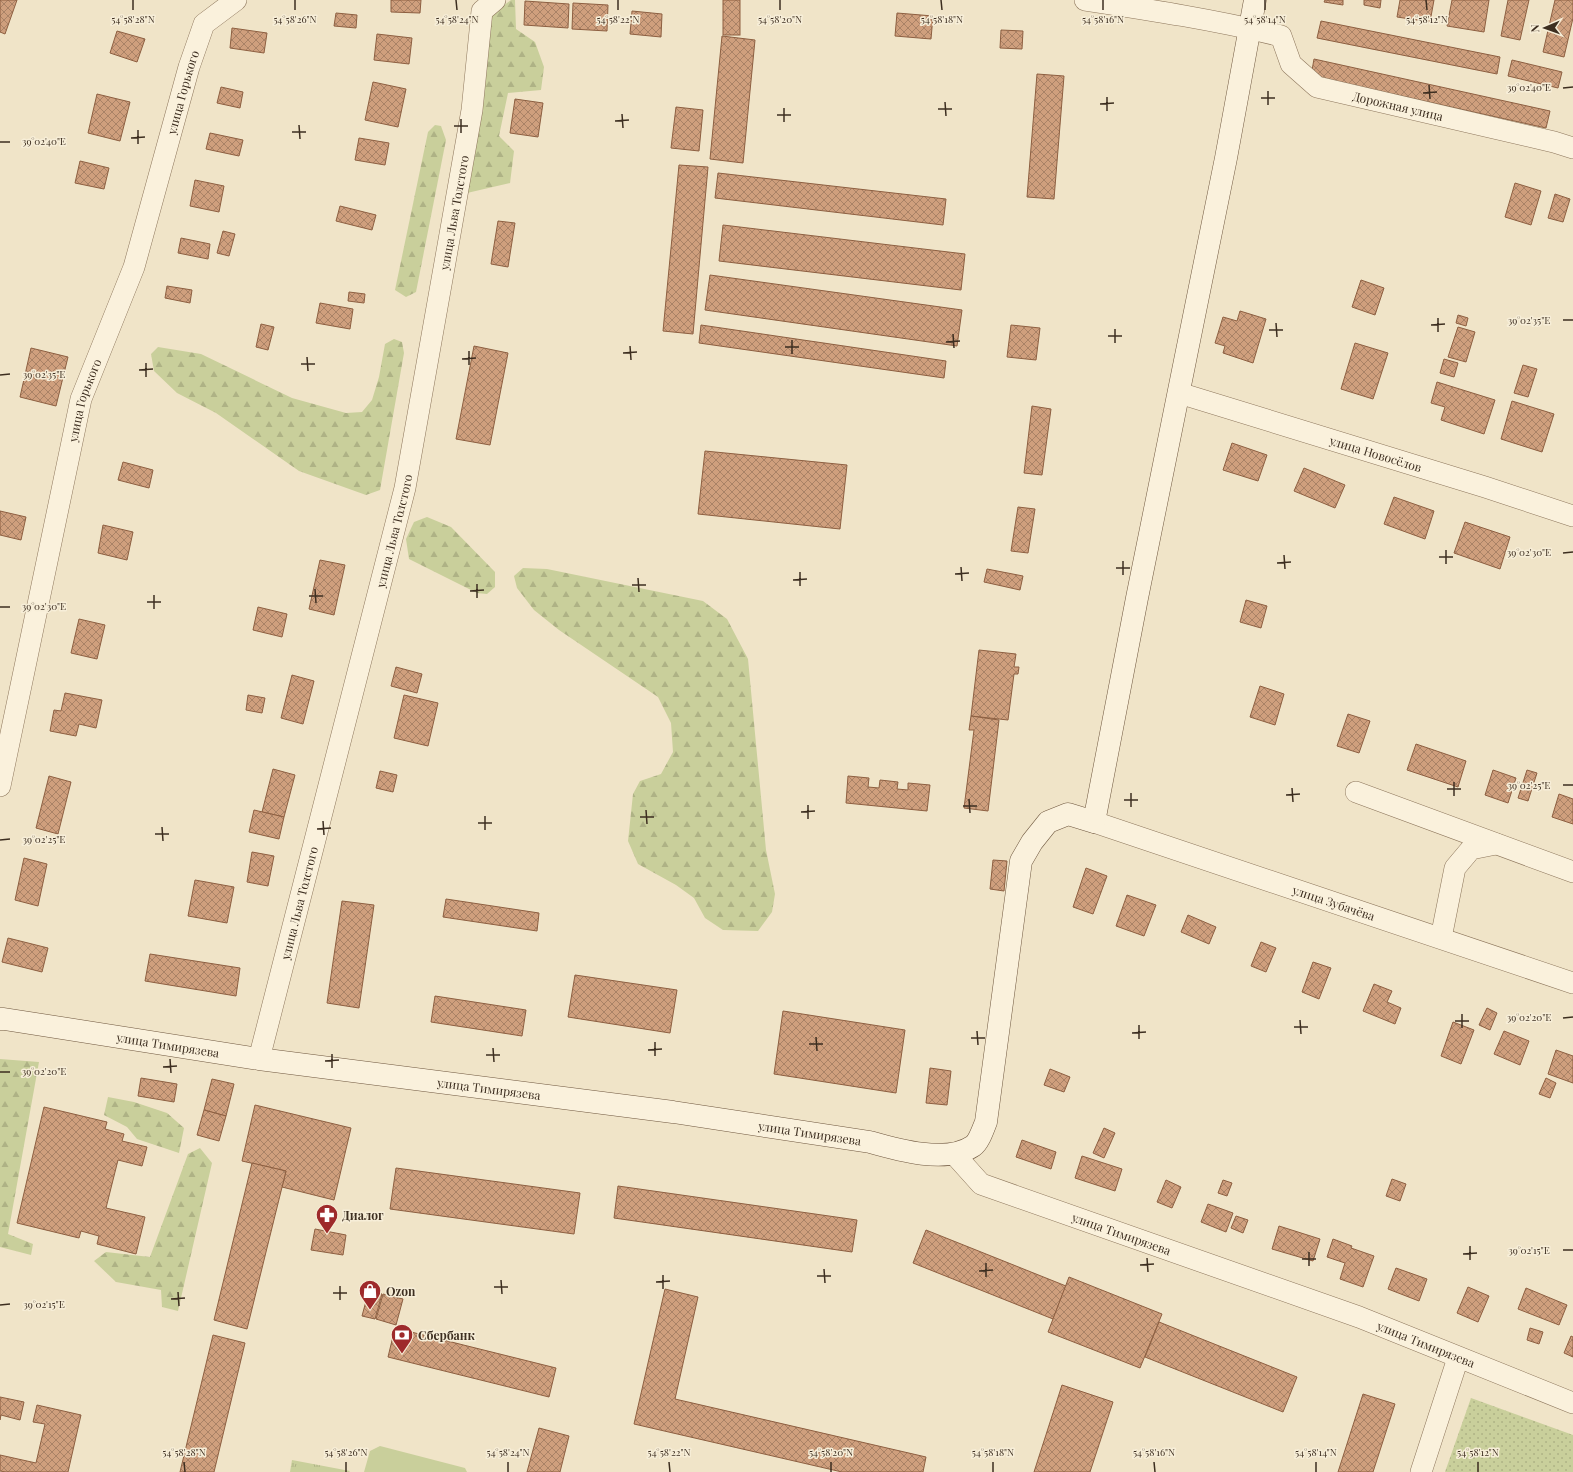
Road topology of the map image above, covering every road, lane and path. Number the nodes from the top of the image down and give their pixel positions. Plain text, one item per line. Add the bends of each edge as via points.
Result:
1 (236, 0) edge
2 (1085, 0) edge
3 (1255, 0) edge
4 (484, 4) edge
5 (1169, 6) edge
6 (1249, 28) junction
7 (1573, 148) edge
8 (1180, 393) junction
9 (1573, 516) edge
10 (0, 786) edge
11 (1356, 792) dead end
12 (1094, 822) junction
13 (1496, 844) junction
14 (1573, 872) edge
15 (1441, 938) junction
16 (1573, 983) edge
17 (0, 1019) edge
18 (259, 1059) junction
19 (955, 1155) junction
20 (1458, 1358) junction
21 (1573, 1403) edge
22 (1421, 1472) edge

1 - 10 street, улица Горького via 204,24 189,67 134,267 81,399
2 - 5 street
3 - 6 street
4 - 18 street, улица Льва Толстого via 472,110 405,488
5 - 6 street
6 - 7 street, Дорожная улица via 1280,36 1291,64 1317,88
6 - 8 street
8 - 9 street, улица Новосёлов
8 - 12 street
11 - 13 street
12 - 15 street, улица Зубачёва
12 - 19 street via 1068,814 1048,822 1032,842 1022,861 986,1122 974,1146
13 - 14 street
13 - 15 street via 1471,849 1455,868
15 - 16 street, улица Зубачёва
17 - 18 street, улица Тимирязева
18 - 19 street, улица Тимирязева via 673,1112 870,1142 935,1155
19 - 20 street, улица Тимирязева via 981,1184 1359,1317
20 - 21 street, улица Тимирязева
20 - 22 street

